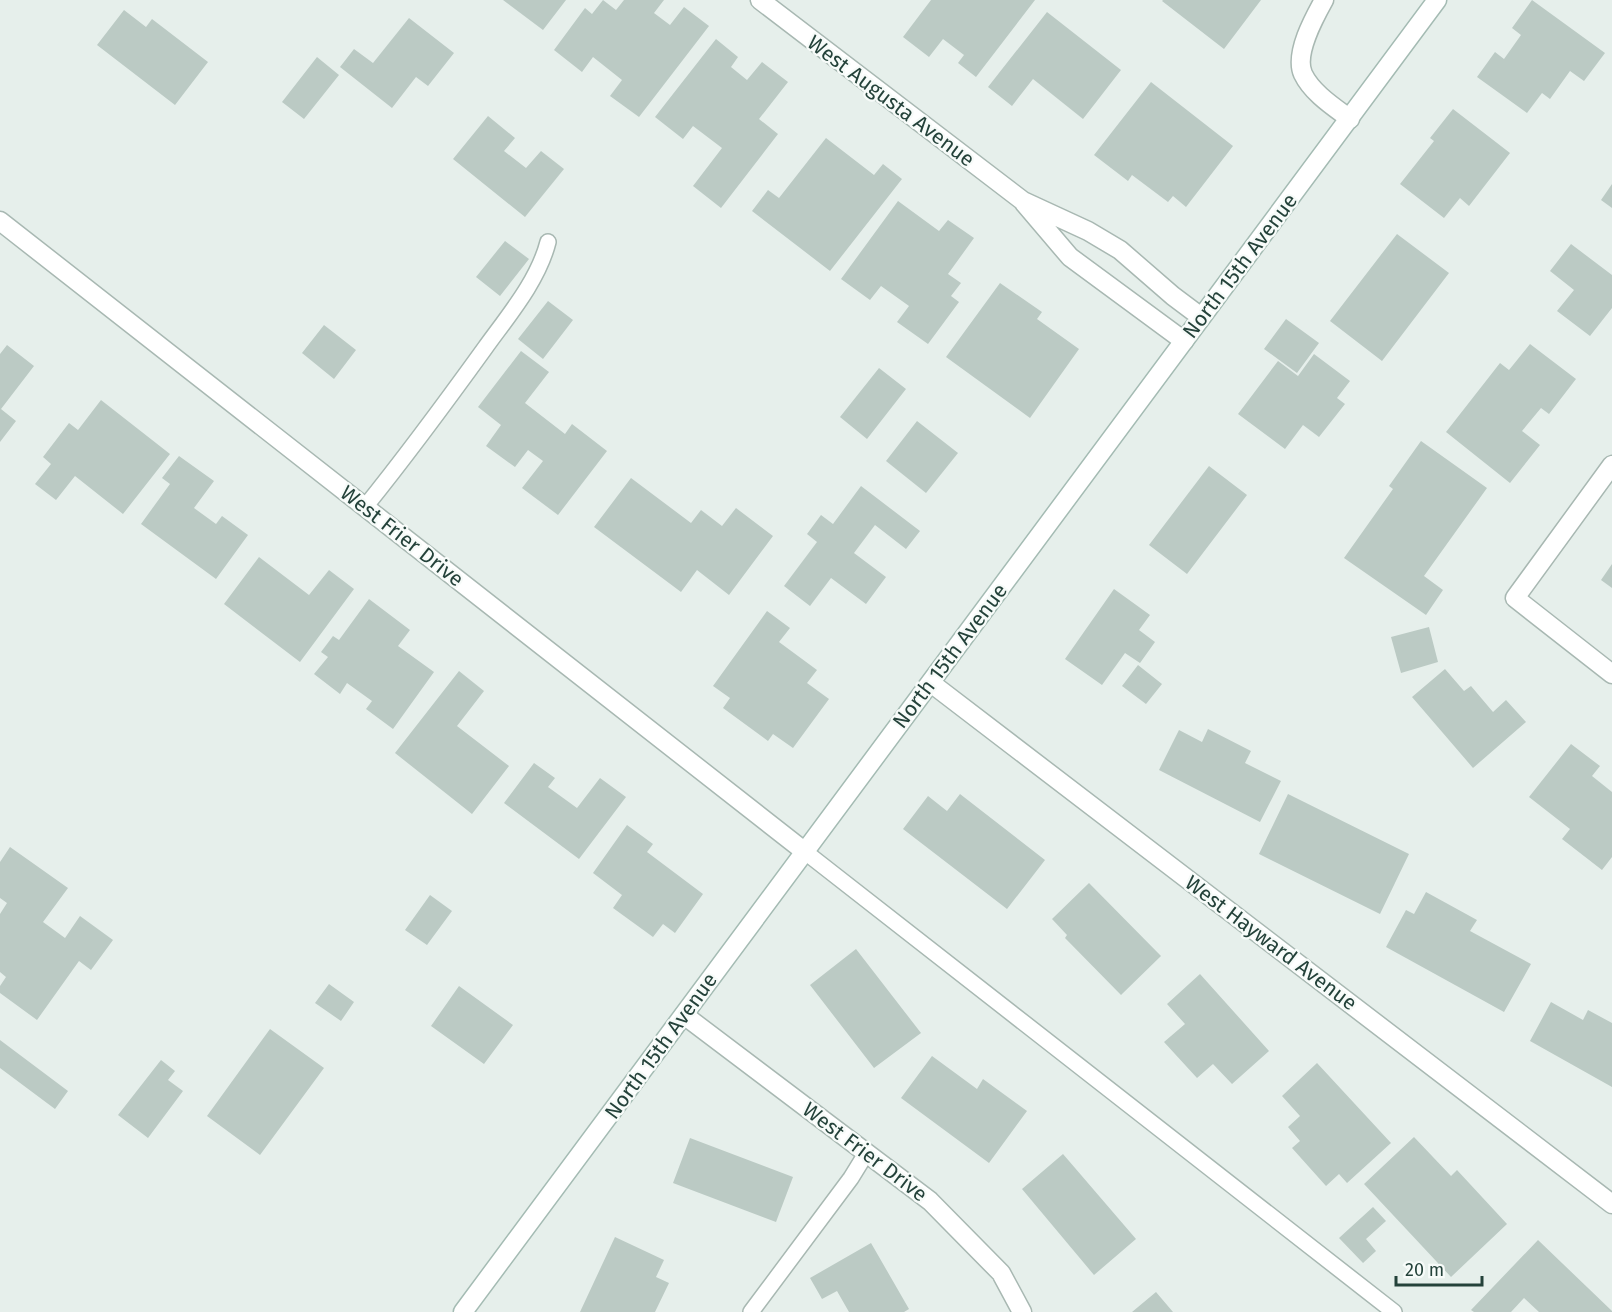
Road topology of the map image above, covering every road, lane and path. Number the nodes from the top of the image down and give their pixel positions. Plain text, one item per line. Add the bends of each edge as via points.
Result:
1 (760, 0) edge
2 (1324, 0) edge
3 (1437, 0) edge
4 (1350, 119) junction
5 (1023, 201) junction
6 (0, 222) edge
7 (548, 242) dead end
8 (1138, 266) junction
9 (1118, 291) junction
10 (1201, 317) junction
11 (1184, 341) junction
12 (1612, 465) edge
13 (365, 507) junction
14 (1612, 674) edge
15 (931, 683) junction
16 (804, 851) junction
17 (684, 1015) junction
18 (867, 1152) junction
19 (1612, 1204) edge
20 (463, 1312) edge
21 (751, 1312) edge
22 (1022, 1312) edge
23 (1394, 1312) edge

1 - 5 street, West Augusta Avenue
2 - 4 street via 1301,55 1302,73 1317,92
3 - 4 street, North 15th Avenue
4 - 10 street, North 15th Avenue
5 - 8 street, West Augusta Avenue via 1088,231
5 - 9 street, West Augusta Avenue via 1070,257
6 - 13 street, West Frier Drive
7 - 13 lane via 543,261 507,316 417,443
8 - 9 street
8 - 10 street, West Augusta Avenue
9 - 11 street, West Augusta Avenue
10 - 11 street, North 15th Avenue
11 - 15 street, North 15th Avenue
12 - 14 street via 1515,597
13 - 16 street, West Frier Drive
15 - 16 street, North 15th Avenue
15 - 19 street, West Hayward Avenue
16 - 17 street, North 15th Avenue
16 - 23 lane
17 - 18 street, West Frier Drive
17 - 20 street, North 15th Avenue
18 - 21 lane via 852,1178
18 - 22 street, West Frier Drive via 930,1201 968,1238 1001,1273

